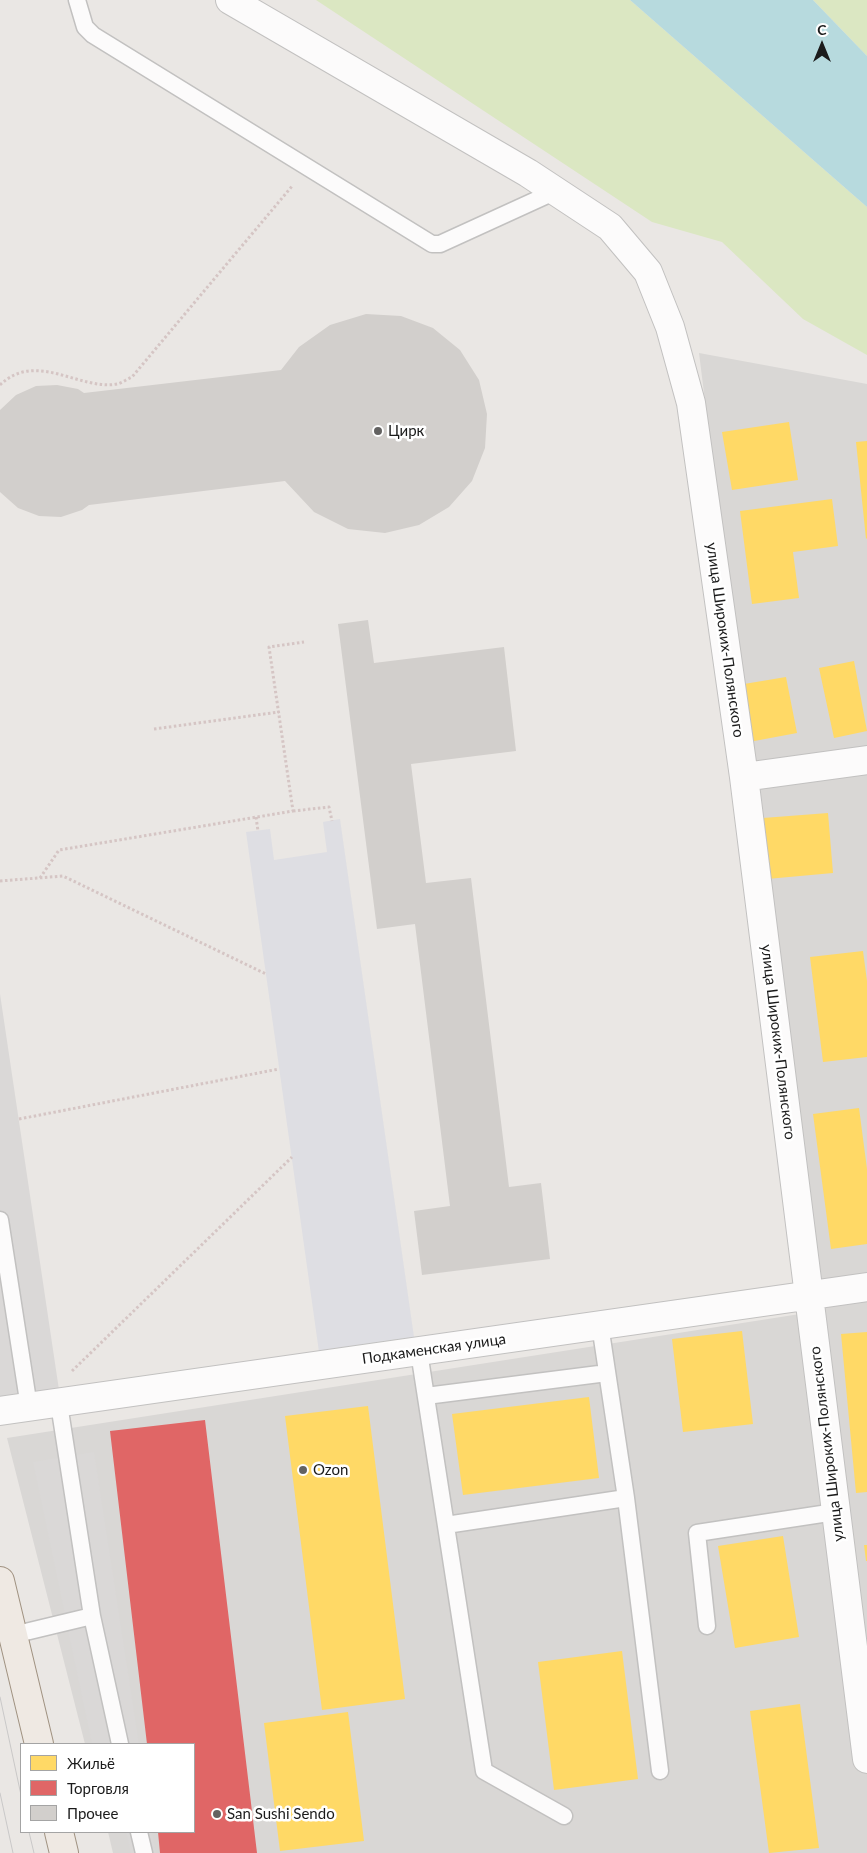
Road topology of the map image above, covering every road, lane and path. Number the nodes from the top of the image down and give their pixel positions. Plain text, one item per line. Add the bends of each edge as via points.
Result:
1 (78, 0) edge
2 (230, 0) edge
3 (308, 168) junction
4 (556, 191) junction
5 (0, 385) edge
6 (304, 642) dead end
7 (279, 712) junction
8 (154, 729) dead end
9 (867, 760) edge
10 (744, 777) junction
11 (293, 811) junction
12 (256, 817) junction
13 (332, 820) dead end
14 (258, 831) dead end
15 (40, 878) junction
16 (0, 881) edge
17 (266, 974) dead end
18 (279, 1069) dead end
19 (19, 1119) dead end
20 (292, 1157) dead end
21 (0, 1220) edge
22 (867, 1288) edge
23 (810, 1294) junction
24 (600, 1325) junction
25 (419, 1352) junction
26 (607, 1373) junction
27 (66, 1376) dead end
28 (426, 1396) junction
29 (60, 1404) junction
30 (29, 1407) junction
31 (0, 1411) edge
32 (626, 1498) junction
33 (835, 1512) junction
34 (446, 1525) junction
35 (0, 1581) edge
36 (92, 1616) junction
37 (707, 1626) dead end
38 (13, 1635) junction
39 (40, 1743) edge
40 (120, 1743) edge
41 (867, 1759) edge
42 (660, 1771) dead end
43 (564, 1816) dead end
44 (59, 1833) edge
45 (139, 1833) edge
46 (64, 1853) edge
47 (144, 1853) edge

1 - 3 lane via 85,27 93,35
2 - 4 street, улица Широких-Полянского
3 - 4 lane via 432,244 440,244
3 - 5 path via 132,377 118,384 96,384 42,370 25,372
4 - 10 street, улица Широких-Полянского via 610,226 648,272 670,328 691,403
6 - 7 path via 269,647
7 - 8 path
7 - 11 path
9 - 10 street
10 - 23 street, улица Широких-Полянского
11 - 12 path
11 - 13 path via 329,807
12 - 14 path
12 - 15 path via 59,850
15 - 16 path
15 - 17 path via 62,876
18 - 19 path
20 - 27 path
21 - 30 lane
22 - 23 street, Подкаменская улица
23 - 24 street, Подкаменская улица
23 - 33 street, улица Широких-Полянского
24 - 25 street, Подкаменская улица
24 - 26 lane
25 - 28 lane
25 - 29 street, Подкаменская улица
26 - 28 lane
26 - 32 lane
28 - 34 lane
29 - 30 street, Подкаменская улица
29 - 36 lane
30 - 31 street, Подкаменская улица
32 - 34 lane
32 - 42 lane
33 - 37 lane via 697,1533
33 - 41 street, улица Широких-Полянского
34 - 43 lane via 484,1771
35 - 38 main road
36 - 38 lane
36 - 40 lane
38 - 39 main road
44 - 46 main road
45 - 47 lane

